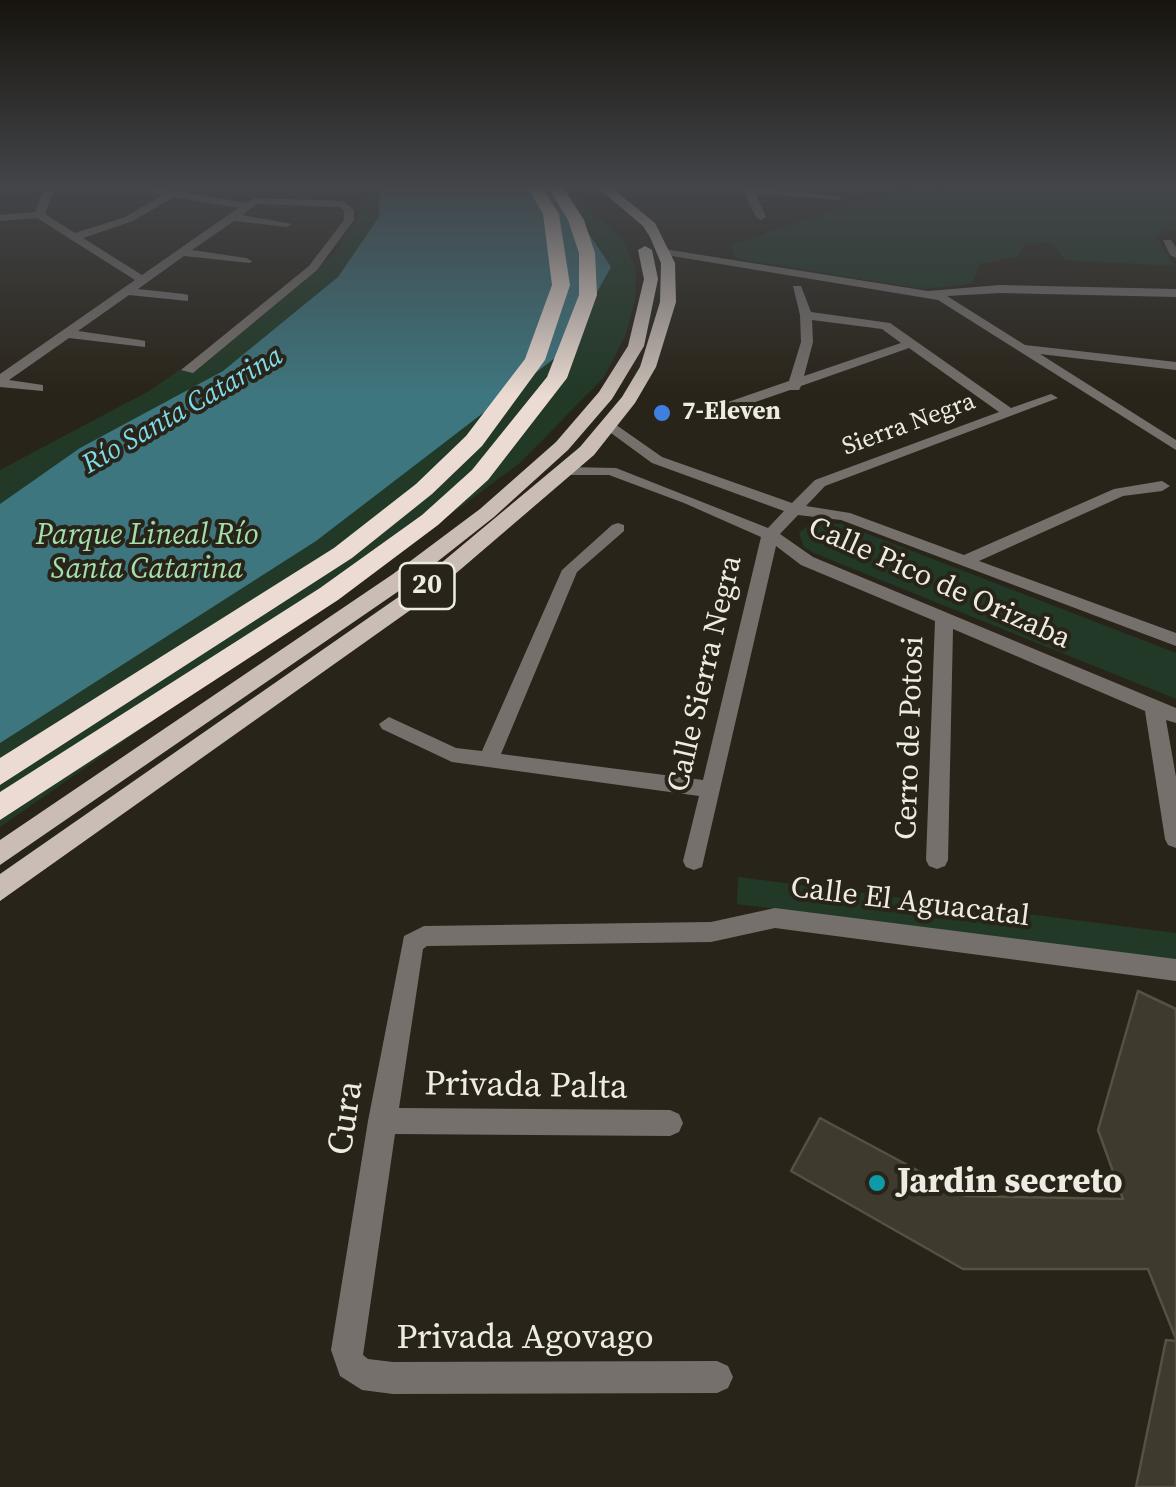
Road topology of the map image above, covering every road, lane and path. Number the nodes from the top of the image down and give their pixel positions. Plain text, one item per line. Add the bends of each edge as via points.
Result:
1 (107, 256) edge
2 (174, 256) edge
3 (212, 256) edge
4 (322, 256) edge
5 (559, 256) edge
6 (587, 256) edge
7 (647, 256) edge
8 (664, 256) edge
9 (691, 256) edge
10 (246, 261) dead end
11 (142, 280) junction
12 (798, 289) dead end
13 (128, 291) junction
14 (1176, 293) edge
15 (926, 294) junction
16 (184, 298) dead end
17 (806, 315) junction
18 (70, 334) junction
19 (912, 343) junction
20 (140, 344) dead end
21 (1019, 348) junction
22 (1176, 366) edge
23 (188, 370) dead end
24 (0, 381) edge
25 (794, 387) junction
26 (38, 388) dead end
27 (1051, 398) dead end
28 (710, 413) dead end
29 (1009, 413) junction
30 (607, 425) junction
31 (1176, 446) edge
32 (657, 460) junction
33 (569, 470) junction
34 (638, 479) junction
35 (1162, 486) dead end
36 (792, 510) junction
37 (618, 528) dead end
38 (770, 535) junction
39 (967, 560) junction
40 (944, 619) junction
41 (1171, 633) edge
42 (1154, 707) junction
43 (1176, 716) edge
44 (389, 724) dead end
45 (488, 761) junction
46 (0, 773) edge
47 (709, 788) junction
48 (0, 808) edge
49 (1176, 839) edge
50 (0, 854) edge
51 (937, 860) dead end
52 (694, 861) dead end
53 (0, 889) edge
54 (457, 935) joint
55 (1176, 970) edge
56 (382, 1121) junction
57 (670, 1123) dead end
58 (346, 1350) joint
59 (718, 1377) dead end

1 - 11 street
2 - 11 street
3 - 10 street
4 - 23 street
5 - 46 highway via 561,285 536,360 474,441 424,489 343,553
6 - 48 highway via 588,295 557,378 480,476 329,594
7 - 50 main road, 20 via 651,279 642,328 626,367 573,434 401,579
8 - 30 main road, 20 via 668,302 658,344
9 - 15 street
11 - 13 street
12 - 17 street
13 - 16 street
13 - 18 street
14 - 15 street
15 - 21 street via 952,302
17 - 19 street via 876,323
17 - 25 street
18 - 20 street
18 - 24 street
19 - 25 street
19 - 29 street
21 - 22 street
21 - 31 street
24 - 26 street
25 - 28 street
27 - 29 street, Sierra Negra
29 - 36 street, Sierra Negra via 820,483
30 - 32 street, Calle Pico de Orizaba
30 - 33 main road, 20
32 - 34 street
32 - 36 street, Calle Pico de Orizaba
33 - 34 street, Calle Pico de Orizaba
33 - 53 main road, 20 via 418,594
34 - 38 street, Calle Pico de Orizaba
35 - 39 street via 1119,492
36 - 38 street, Calle Sierra Negra
36 - 39 street, Calle Pico de Orizaba via 844,516
37 - 45 street via 570,570
38 - 40 street, Calle Pico de Orizaba via 807,561
38 - 47 street, Calle Sierra Negra
39 - 41 street, Calle Pico de Orizaba
40 - 42 street, Calle Pico de Orizaba
40 - 51 street, Cerro de Potosi
42 - 43 street, Calle Pico de Orizaba
42 - 49 street
44 - 45 street via 452,755
45 - 47 street
47 - 52 street, Calle Sierra Negra
54 - 55 street, Calle El Aguacatal via 711,932 775,918
54 - 56 street, Cura via 412,943
56 - 57 street, Privada Palta
56 - 58 street, Cura
58 - 59 street, Privada Agovago via 362,1374 394,1378

